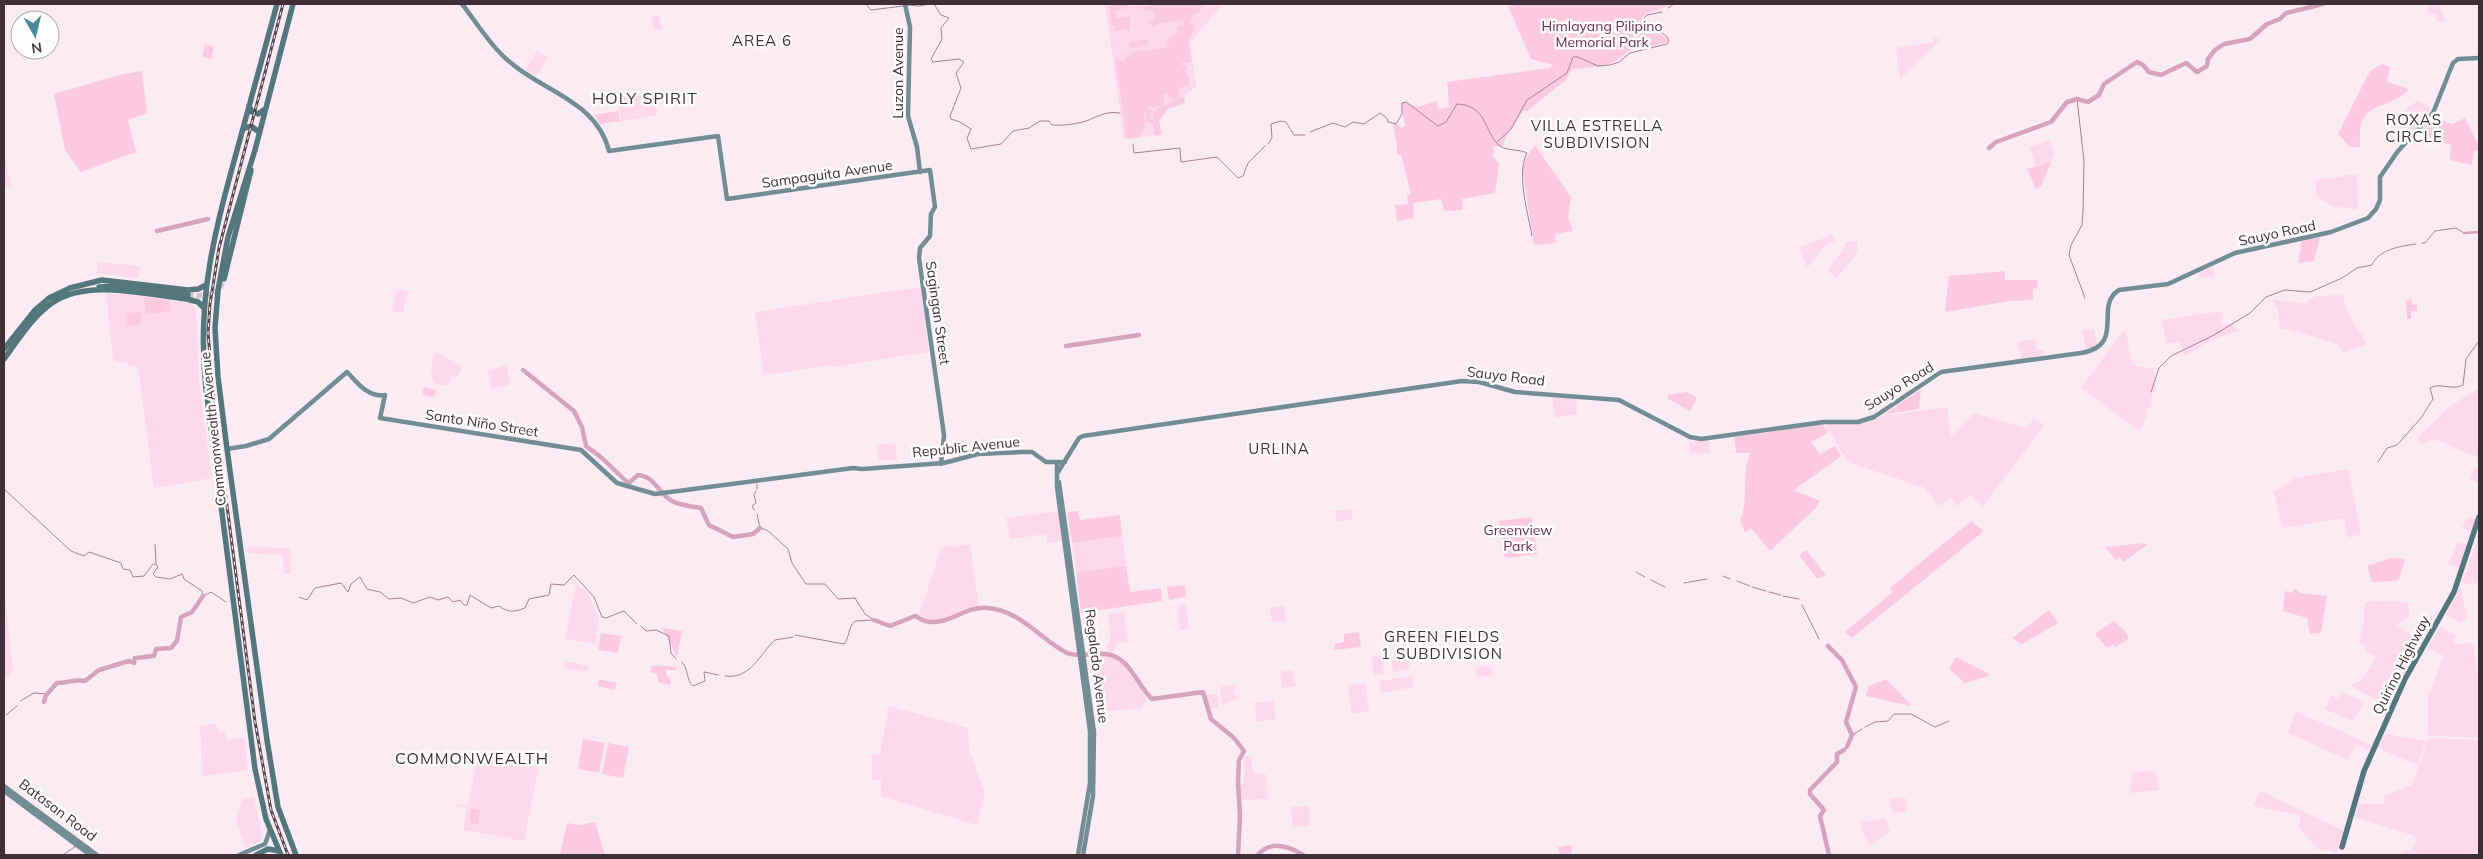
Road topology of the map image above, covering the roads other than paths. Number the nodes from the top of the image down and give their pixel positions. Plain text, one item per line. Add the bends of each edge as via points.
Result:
1 (277, 4) edge
2 (293, 4) edge
3 (462, 4) edge
4 (905, 4) edge
5 (2479, 58) edge
6 (249, 106) junction
7 (266, 108) junction
8 (243, 129) junction
9 (259, 132) junction
10 (255, 150) junction
11 (930, 170) joint
12 (920, 172) junction
13 (224, 279) tunnel mouth
14 (205, 287) junction
15 (92, 289) junction
16 (195, 290) junction
17 (218, 290) junction
18 (188, 295) tunnel mouth
19 (193, 300) junction
20 (204, 308) junction
21 (215, 328) junction
22 (203, 329) junction
23 (4, 349) edge
24 (4, 359) edge
25 (227, 449) junction
26 (581, 450) joint
27 (1057, 462) junction
28 (1065, 462) junction
29 (941, 464) junction
30 (1058, 472) junction
31 (2479, 518) edge
32 (2478, 526) edge
33 (1083, 655) junction
34 (4, 786) edge
35 (4, 792) edge
36 (270, 830) junction
37 (280, 853) edge
38 (255, 854) edge
39 (90, 855) edge
40 (97, 855) edge
41 (239, 855) edge
42 (296, 855) edge
43 (1078, 855) edge
44 (1082, 855) edge
45 (2340, 855) edge

1 - 6 main road, Commonwealth Avenue
2 - 7 main road, Commonwealth Avenue
3 - 12 main road, Sampaguita Avenue via 510,63 591,117 604,135 609,151 718,136 727,199
4 - 12 main road, Luzon Avenue via 910,28 908,116
5 - 28 main road, Sauyo Road via 2458,59 2453,63 2434,113 2398,151 2380,177 2380,200 2368,218 2342,228 2235,253 2168,284 2117,291 2110,303 2106,338 2094,349 2081,354 1941,372 1874,417 1858,422 1824,422 1697,439 1632,405 1611,399 1515,392 1462,381 1083,436
6 - 7 main road via 258,114
6 - 8 main road, Commonwealth Avenue
7 - 9 main road, Commonwealth Avenue
8 - 9 main road via 253,126
8 - 14 main road, Commonwealth Avenue
9 - 10 main road, Commonwealth Avenue
10 - 13 main road
10 - 17 main road, Commonwealth Avenue via 228,237
11 - 12 main road, Sampaguita Avenue
11 - 29 main road, Sagingan Street via 934,207 930,236 920,248 919,258 944,435
14 - 16 main road
14 - 17 main road via 212,294
14 - 20 main road, Commonwealth Avenue
15 - 18 main road via 105,285
15 - 19 main road
15 - 24 main road via 64,296 52,303
16 - 19 main road via 198,297
16 - 23 main road via 106,280 90,282 49,298 29,316
17 - 21 main road, Commonwealth Avenue
19 - 20 main road
20 - 22 main road, Commonwealth Avenue
21 - 22 main road via 209,321
21 - 25 main road, Commonwealth Avenue
22 - 36 main road, Commonwealth Avenue via 206,383 248,714 258,786
25 - 26 main road, Santo Niño Street via 269,439 347,372 368,392 385,395 380,418
25 - 42 main road, Commonwealth Avenue via 273,782 280,815
26 - 29 main road, Republic Avenue via 620,484 652,494 853,468
27 - 28 main road, Republic Avenue
27 - 29 main road, Republic Avenue via 1046,462 1026,452 978,454
27 - 30 main road, Regalado Avenue
28 - 30 main road
30 - 33 main road, Regalado Avenue via 1057,487
31 - 32 main road, Quirino Highway
32 - 45 main road, Quirino Highway via 2454,592 2416,658 2362,776
33 - 43 main road, Regalado Avenue via 1091,764 1087,812
33 - 44 main road, Regalado Avenue via 1093,720 1094,764 1093,796
34 - 40 main road, Batasan Road
35 - 39 main road, Batasan Road
36 - 37 main road, Commonwealth Avenue
36 - 41 main road via 265,844
37 - 38 main road via 271,849

